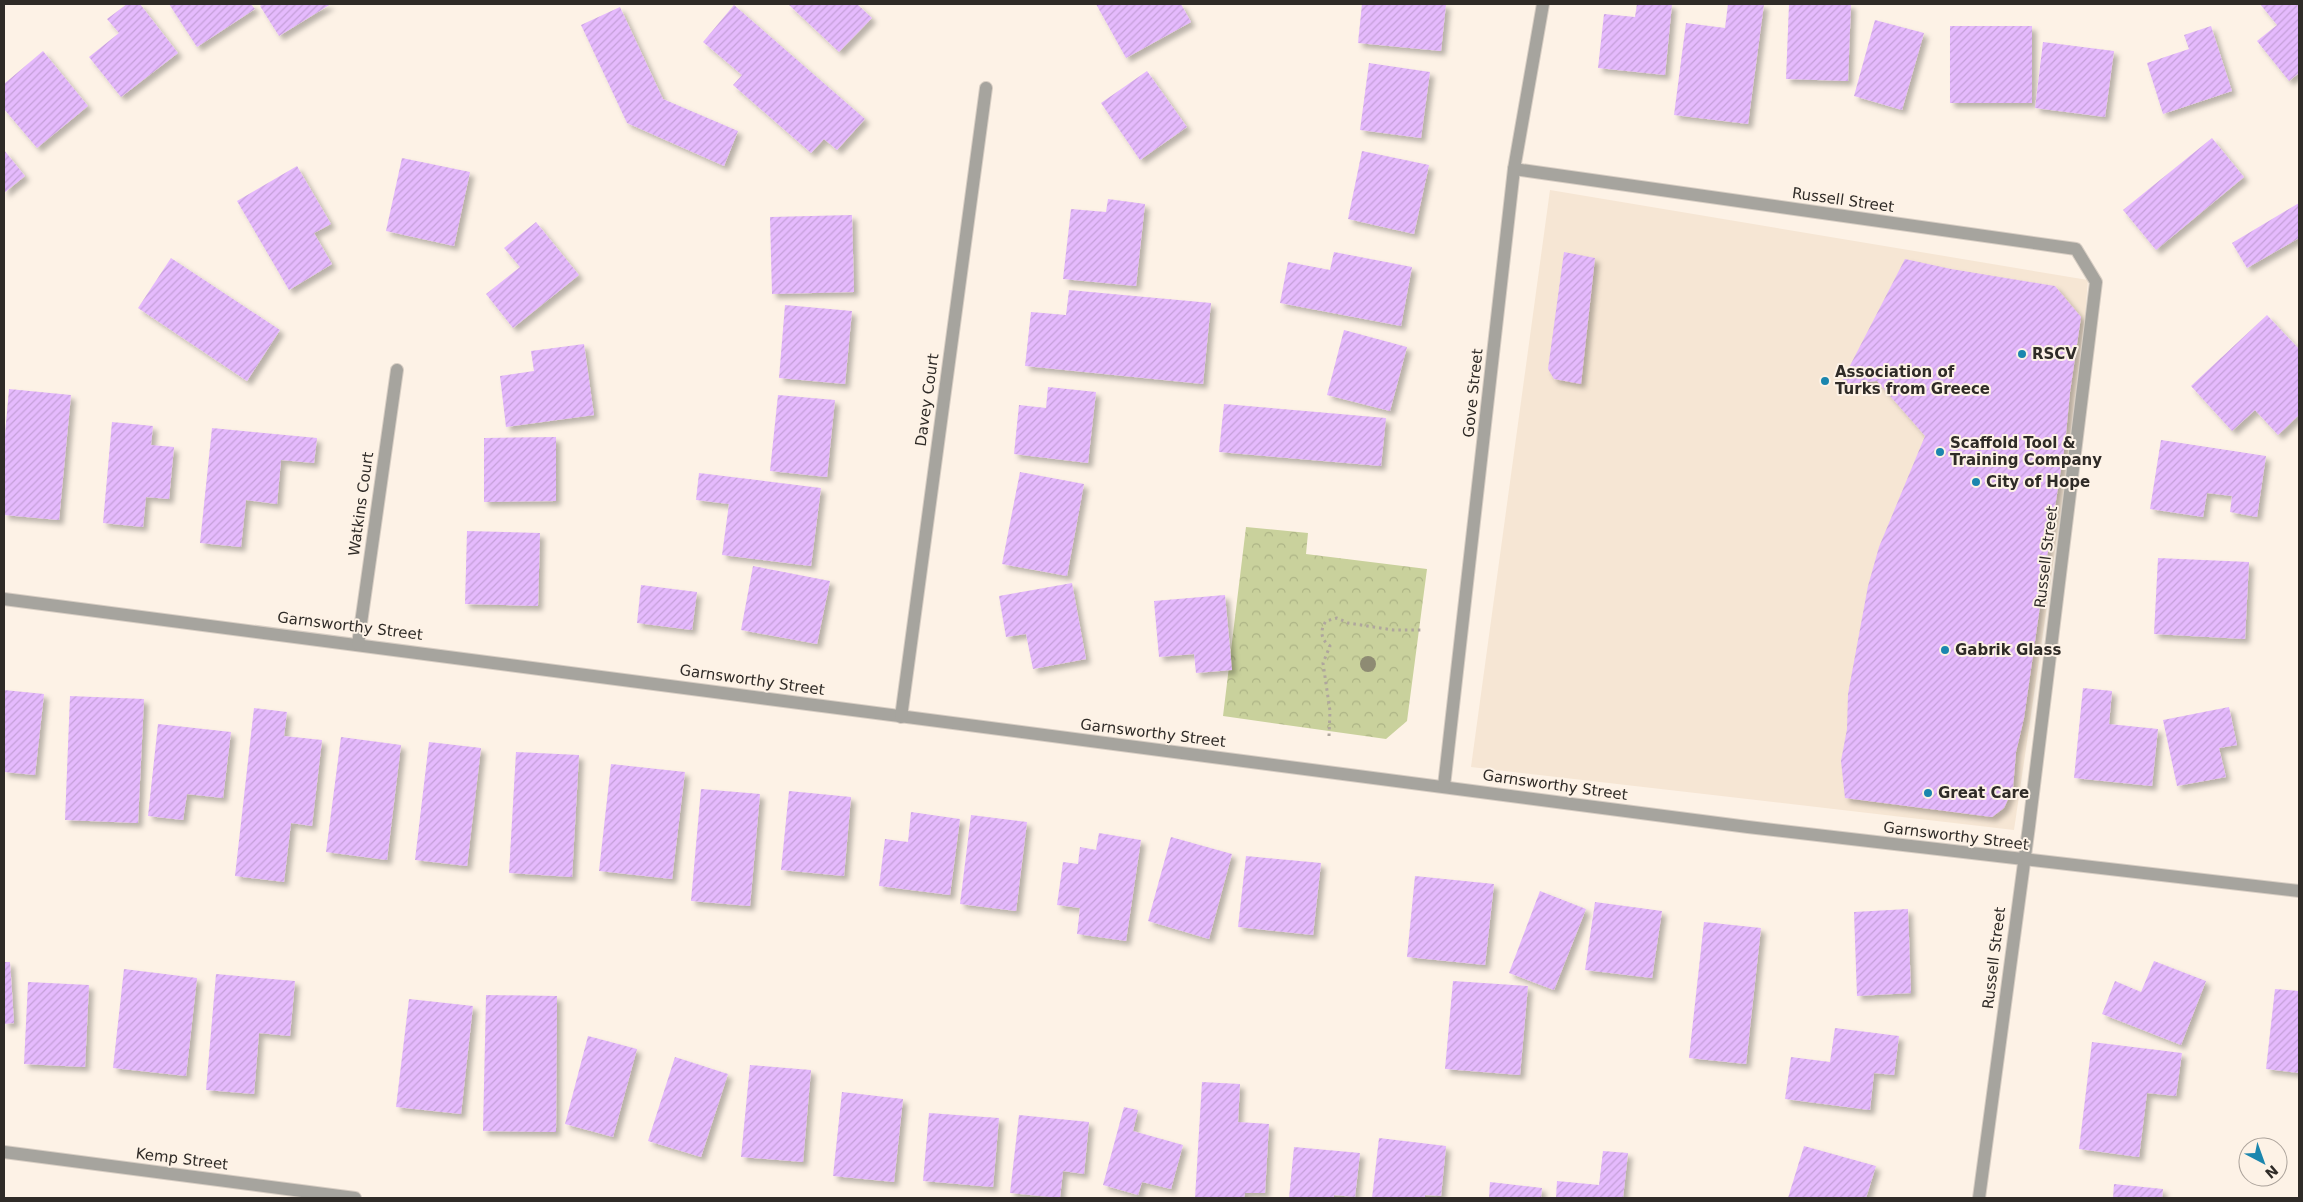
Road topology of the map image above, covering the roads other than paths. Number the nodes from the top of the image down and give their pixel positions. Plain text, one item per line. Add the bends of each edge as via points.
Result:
1 (1543, 4) edge
2 (986, 88) dead end
3 (1514, 169) junction
4 (396, 370) dead end
5 (4, 599) edge
6 (358, 644) junction
7 (901, 717) junction
8 (1444, 786) junction
9 (2024, 860) junction
10 (2299, 891) edge
11 (4, 1152) edge
12 (355, 1198) edge
13 (1979, 1198) edge

1 - 3 street, Gove Street
2 - 7 street, Davey Court
3 - 8 street, Gove Street
3 - 9 street, Russell Street via 2076,249 2086,262 2096,282
4 - 6 street, Watkins Court
5 - 6 street, Garnsworthy Street
6 - 7 street, Garnsworthy Street
7 - 8 street, Garnsworthy Street
8 - 9 street, Garnsworthy Street
9 - 10 street, Garnsworthy Street
9 - 13 street, Russell Street
11 - 12 street, Kemp Street

